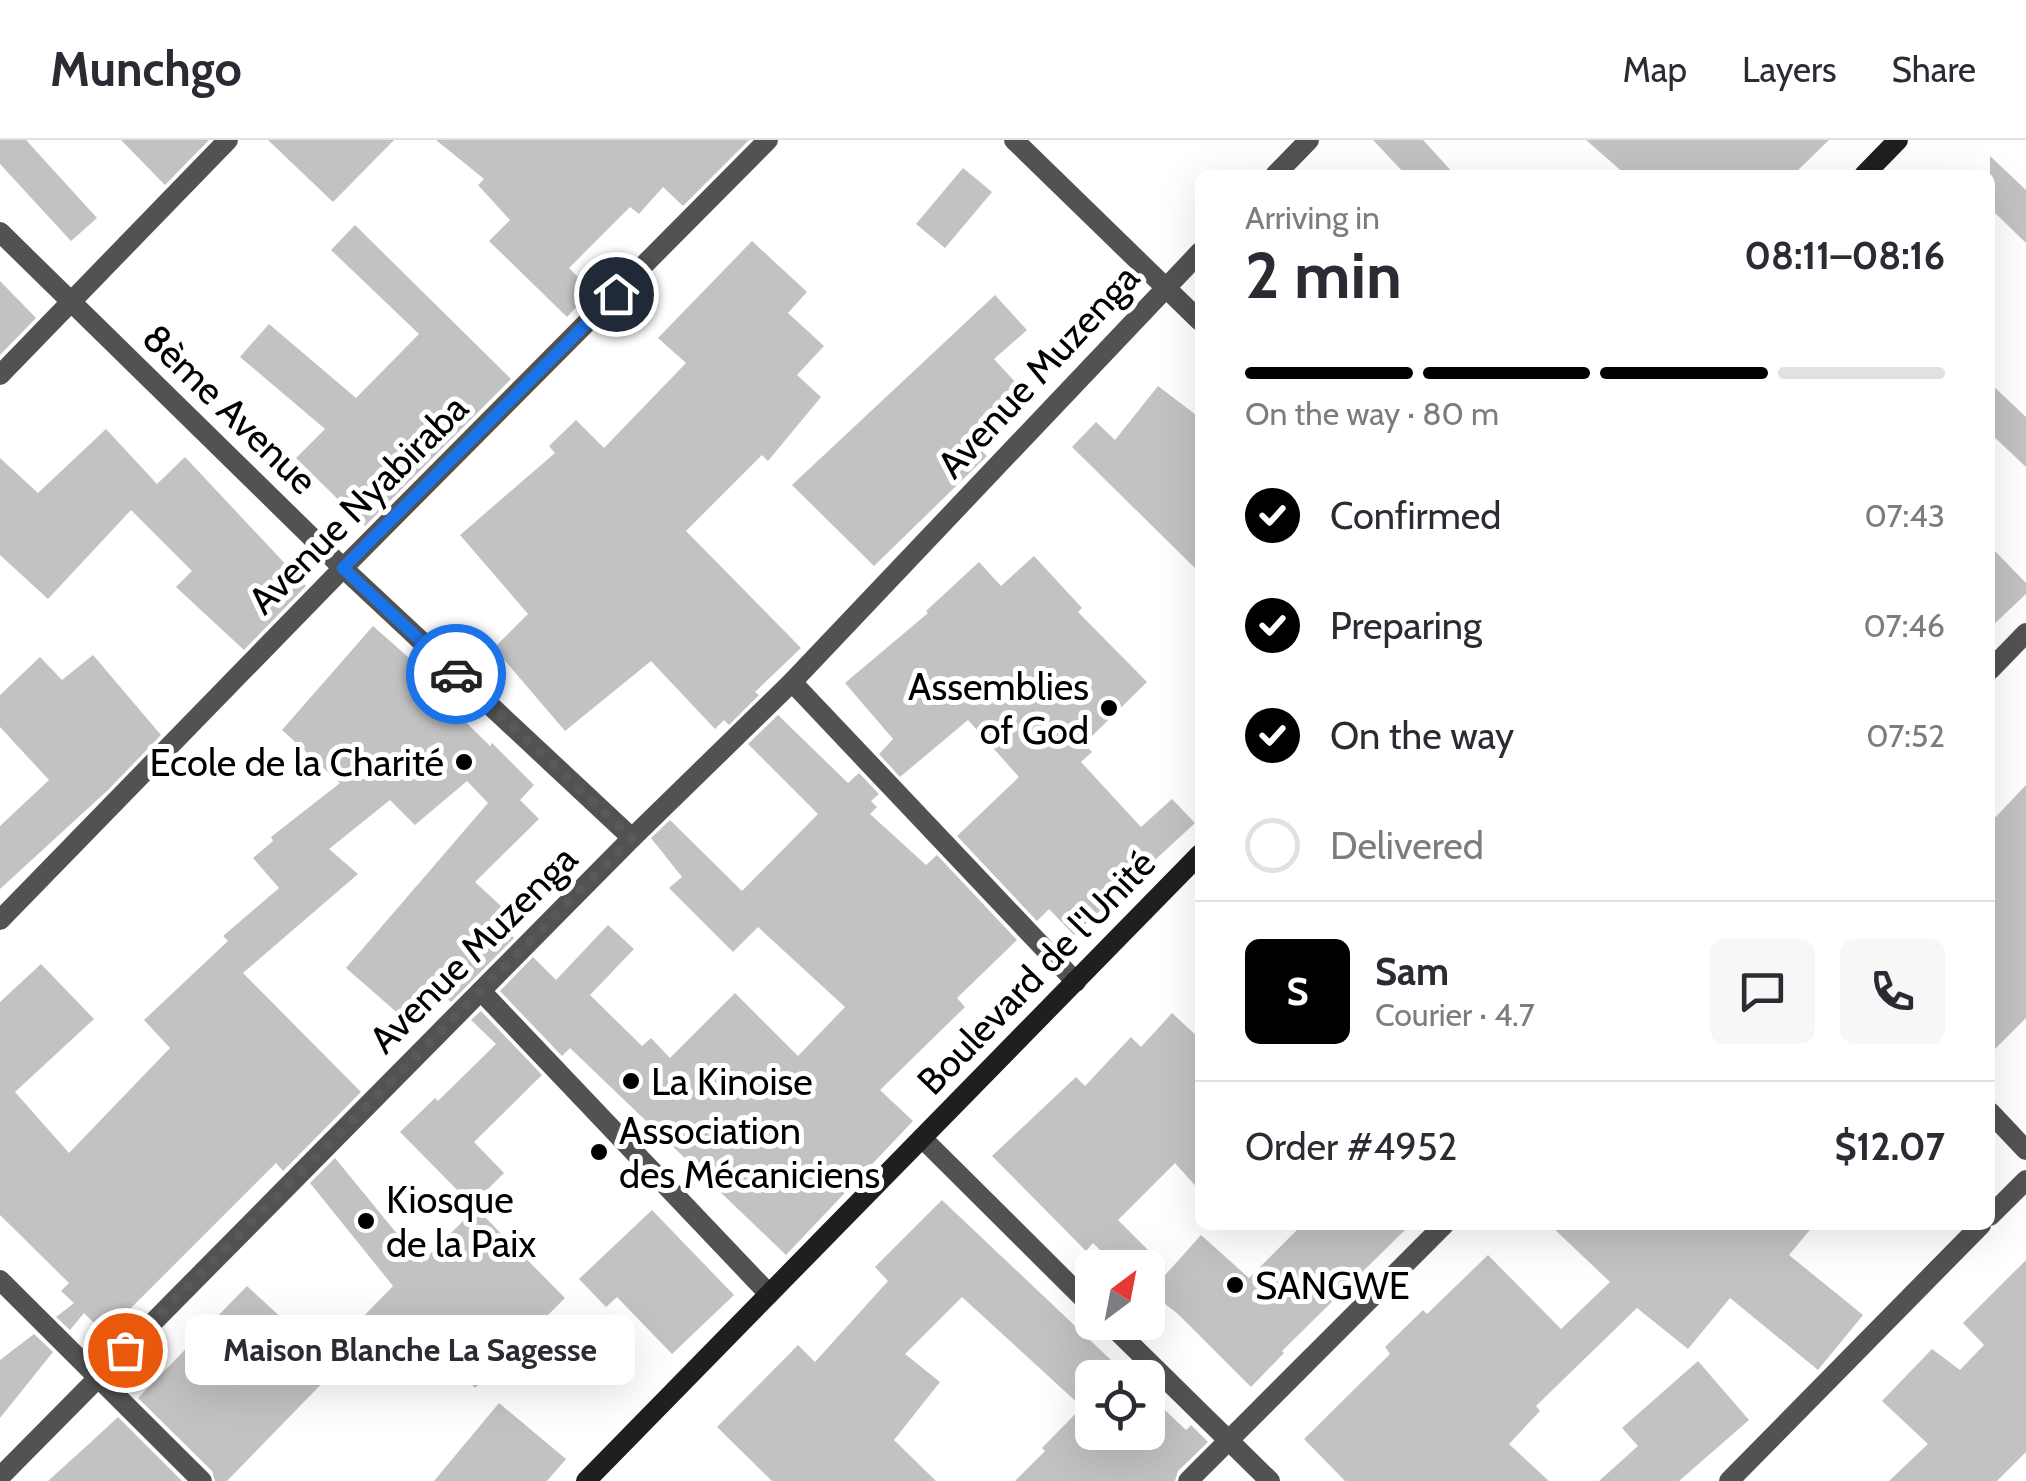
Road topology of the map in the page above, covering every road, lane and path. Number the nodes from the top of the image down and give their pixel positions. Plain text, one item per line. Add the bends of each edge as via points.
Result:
1 (228, 140) edge
2 (768, 140) edge
3 (1014, 140) edge
4 (1310, 140) edge
5 (1898, 140) edge
6 (1280, 170) edge
7 (1869, 170) edge
8 (0, 232) edge
9 (1195, 257) edge
10 (1166, 287) junction
11 (71, 303) junction
12 (1195, 316) edge
13 (0, 375) edge
14 (343, 568) junction
15 (2026, 633) edge
16 (1995, 665) edge
17 (792, 682) junction
18 (632, 838) junction
19 (1195, 859) edge
20 (0, 920) edge
21 (1076, 982) junction
22 (481, 991) junction
23 (1995, 1117) edge
24 (922, 1138) junction
25 (2026, 1150) edge
26 (2026, 1180) edge
27 (1995, 1211) edge
28 (1439, 1230) edge
29 (1976, 1230) edge
30 (0, 1280) edge
31 (1075, 1290) edge
32 (769, 1294) junction
33 (1126, 1340) edge
34 (98, 1378) junction
35 (1228, 1441) junction
36 (0, 1476) edge
37 (202, 1481) edge
38 (586, 1481) edge
39 (1188, 1481) edge
40 (1270, 1481) edge
41 (1729, 1481) edge

1 - 11 street
2 - 14 street, Avenue Nyabiraba
3 - 10 street
4 - 6 street
5 - 7 street
8 - 11 street, 8ème Avenue
9 - 10 street, Avenue Muzenga
10 - 12 street
10 - 17 street, Avenue Muzenga
11 - 13 street
11 - 14 street, 8ème Avenue
14 - 18 street, 8ème Avenue
14 - 20 street, Avenue Nyabiraba
15 - 16 street
17 - 18 street, Avenue Muzenga
17 - 21 street
18 - 22 street, Avenue Muzenga
19 - 21 street, Boulevard de l'Unité
21 - 24 street, Boulevard de l'Unité
22 - 32 street
22 - 34 street, Avenue Muzenga
23 - 25 street
24 - 31 street
24 - 32 street, Boulevard de l'Unité
26 - 27 street
28 - 35 street
29 - 41 street
30 - 34 street
32 - 38 street, Boulevard de l'Unité
33 - 35 street
34 - 36 street, Avenue Muzenga
34 - 37 street
35 - 39 street
35 - 40 street

